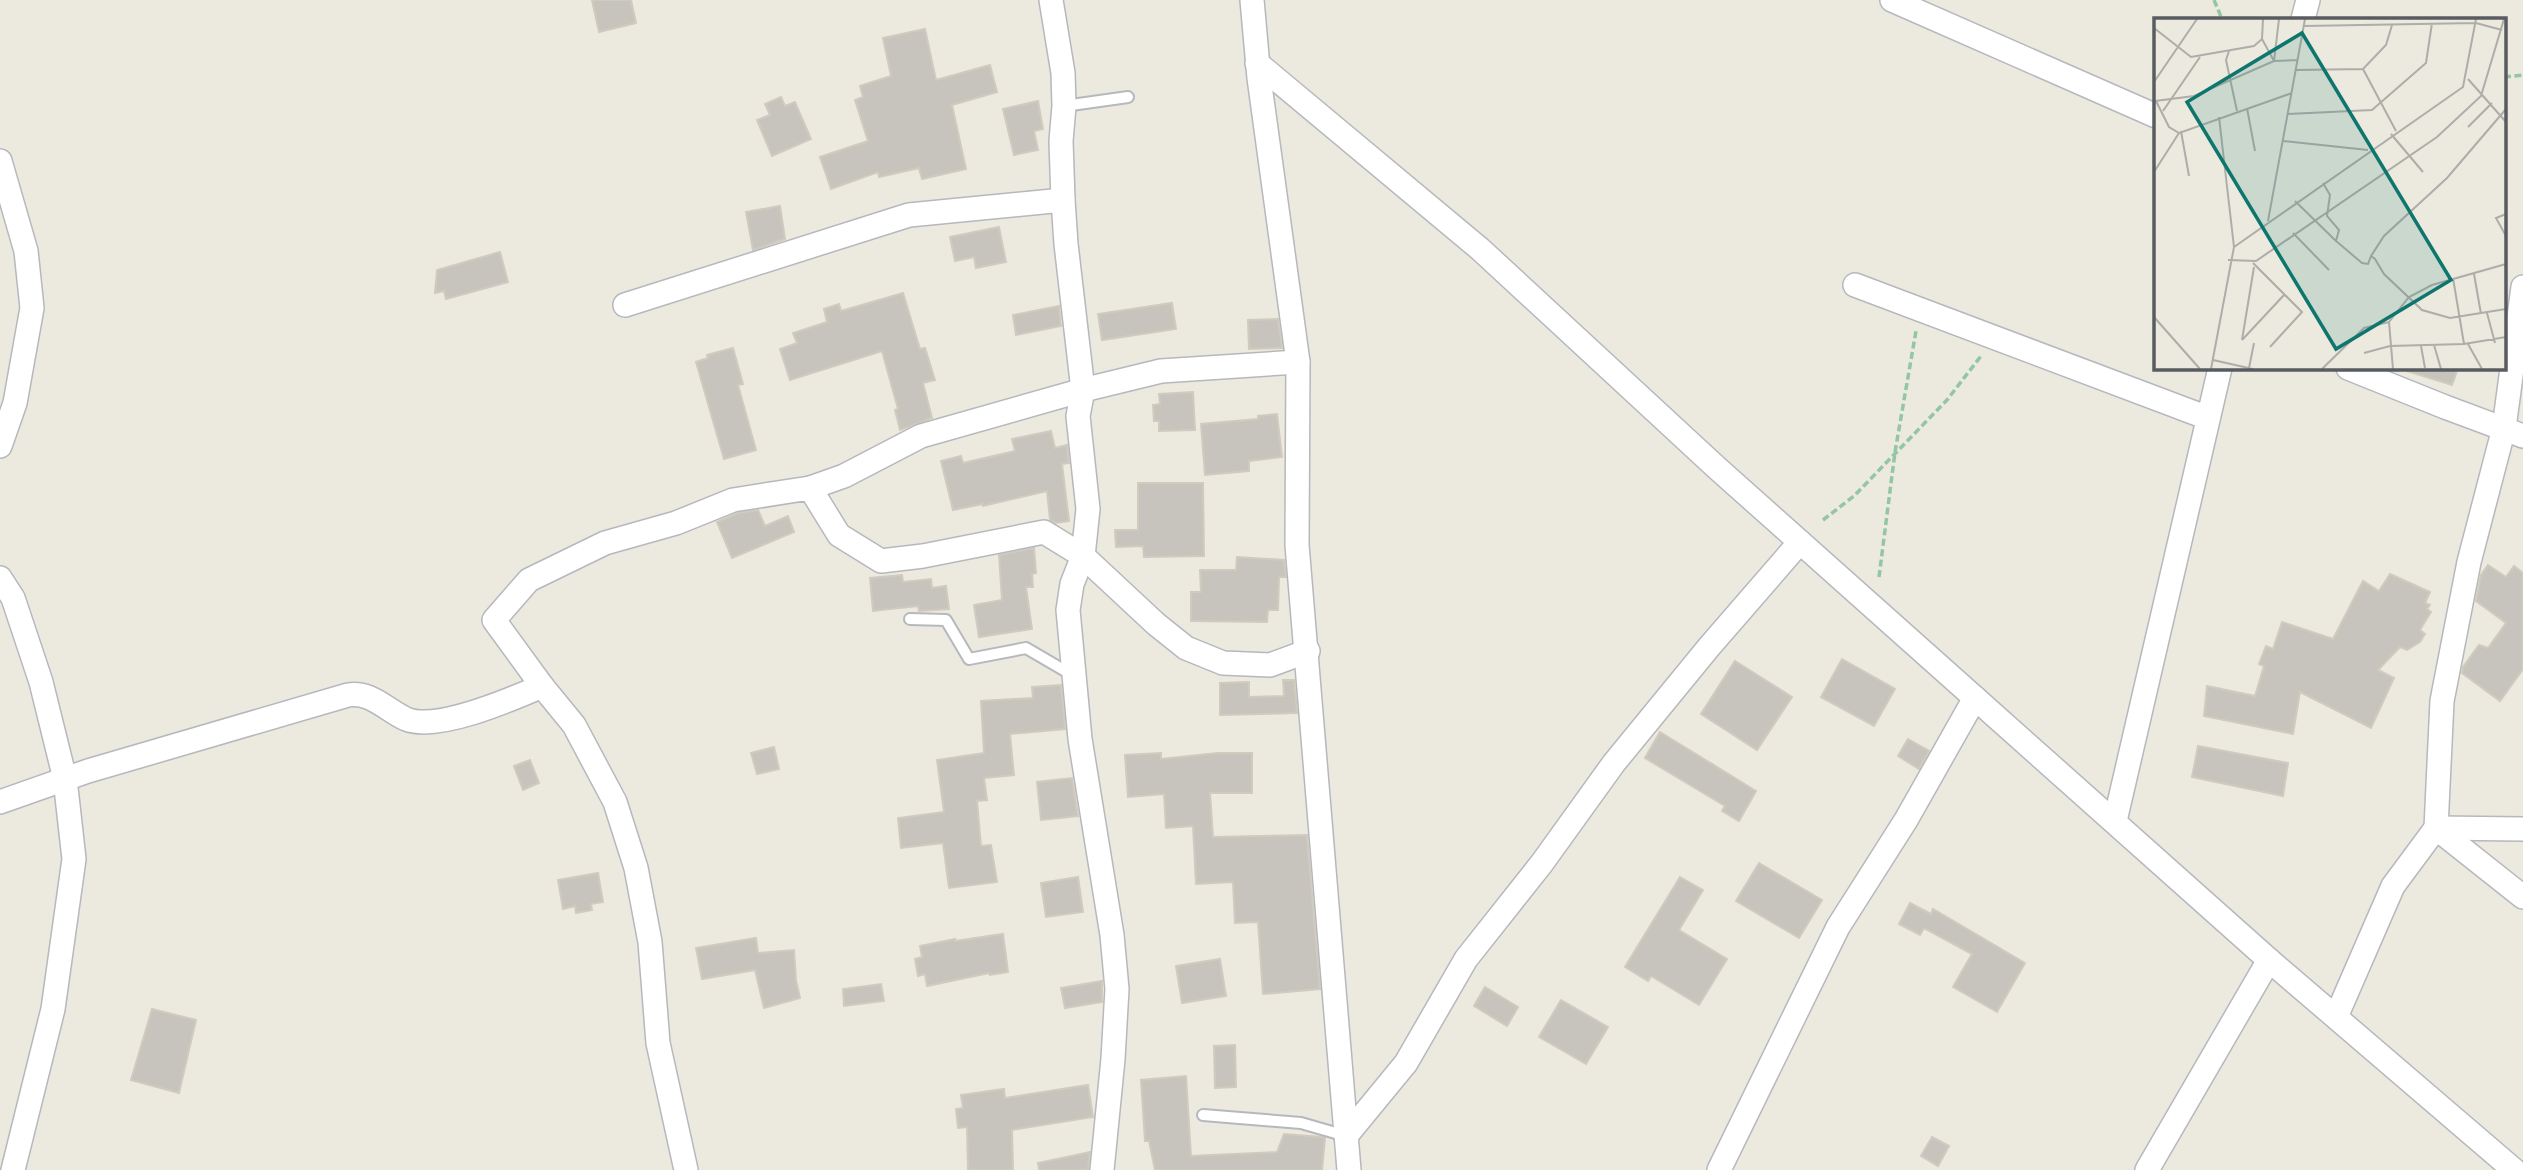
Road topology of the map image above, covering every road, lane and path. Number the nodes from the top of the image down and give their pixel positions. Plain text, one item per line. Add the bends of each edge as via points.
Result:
1 (1051, 0) edge
2 (1252, 0) edge
3 (1892, 0) edge
4 (2214, 0) edge
5 (2308, 0) edge
6 (2221, 18) edge
7 (2303, 18) edge
8 (1257, 63) junction
9 (1128, 97) dead end
10 (1064, 106) junction
11 (2154, 116) edge
12 (0, 161) edge
13 (1063, 200) junction
14 (1855, 285) dead end
15 (2523, 287) edge
16 (625, 305) dead end
17 (1916, 331) dead end
18 (1986, 348) dead end
19 (1298, 362) junction
20 (2220, 369) edge
21 (2350, 369) edge
22 (1083, 390) junction
23 (2208, 418) junction
24 (2513, 432) edge
25 (0, 446) edge
26 (1895, 452) junction
27 (810, 488) junction
28 (1823, 520) dead end
29 (1800, 542) junction
30 (1083, 556) junction
31 (1879, 576) dead end
32 (0, 578) edge
33 (910, 619) dead end
34 (1308, 651) junction
35 (1074, 676) junction
36 (542, 686) junction
37 (1975, 698) junction
38 (65, 779) junction
39 (0, 802) edge
40 (2115, 821) junction
41 (2436, 828) junction
42 (2523, 829) edge
43 (2523, 897) edge
44 (2269, 960) junction
45 (2336, 1017) junction
46 (1203, 1115) dead end
47 (1346, 1136) junction
48 (13, 1170) edge
49 (686, 1170) edge
50 (1101, 1170) edge
51 (1349, 1170) edge
52 (1719, 1170) edge
53 (2147, 1170) edge
54 (2514, 1170) edge

1 - 10 street
2 - 8 street
3 - 11 street
4 - 6 path
5 - 7 street
8 - 19 street
8 - 29 street via 1480,249
9 - 10 lane
10 - 13 street
12 - 25 street via 26,251 32,307 15,403
13 - 16 street via 909,215
13 - 22 street
14 - 23 street
15 - 24 street
17 - 26 path
18 - 26 path via 1947,400
19 - 22 street via 1161,371
19 - 34 street via 1297,545
20 - 23 street
21 - 24 street
22 - 27 street via 921,436 844,476
22 - 30 street via 1078,416 1088,509
23 - 40 street
24 - 41 street via 2469,562 2442,701
26 - 28 path via 1854,496
26 - 31 path
27 - 30 street via 839,535 881,561 1044,532
27 - 36 street via 733,500 676,523 605,543 529,580 494,620
29 - 37 street
29 - 47 street via 1614,763 1466,959 1406,1063
30 - 34 street via 1186,648 1223,663 1247,664 1270,664
30 - 35 street via 1068,610
32 - 38 street via 13,598 41,682
33 - 35 lane via 946,620 969,659 1026,648
34 - 47 street
35 - 50 street via 1117,989
36 - 38 street via 441,721 409,721 362,693 348,695
36 - 49 street via 574,725 615,802 636,868 650,942 658,1043
37 - 40 street
37 - 52 street via 1838,927
38 - 39 street
38 - 48 street via 75,859 53,1009
40 - 44 street
41 - 42 street
41 - 43 street
41 - 45 street via 2393,886
44 - 45 street
44 - 53 street
45 - 54 street
46 - 47 lane via 1301,1123
47 - 51 street

